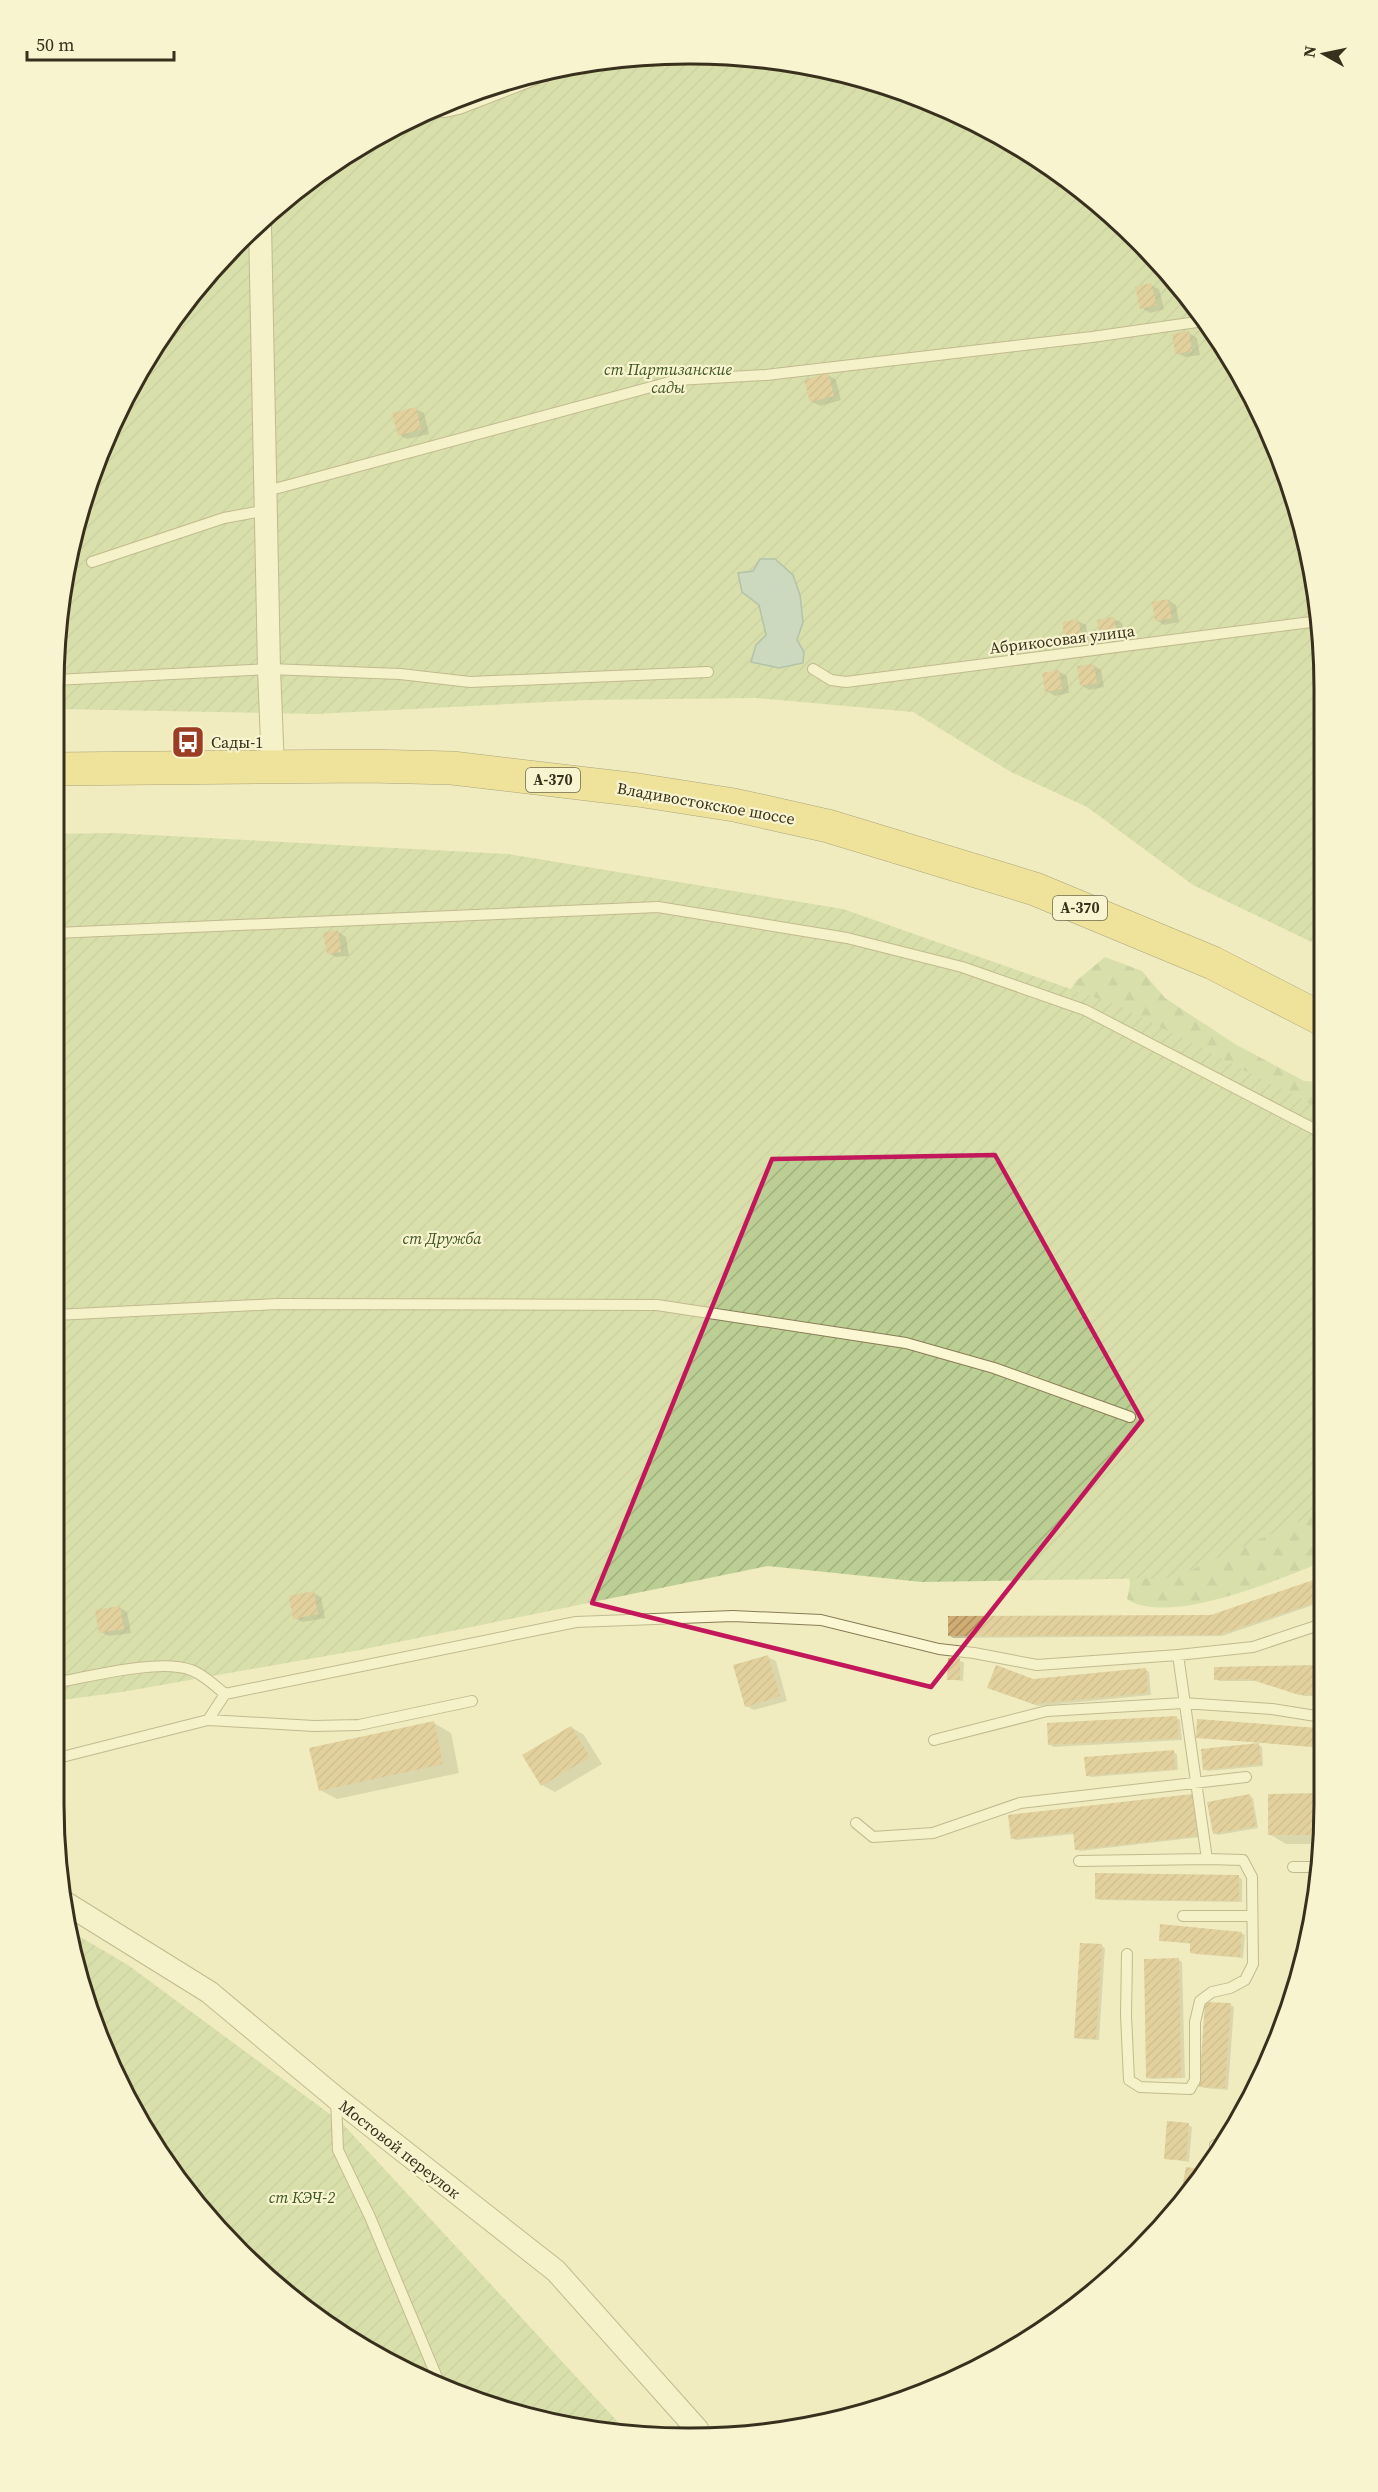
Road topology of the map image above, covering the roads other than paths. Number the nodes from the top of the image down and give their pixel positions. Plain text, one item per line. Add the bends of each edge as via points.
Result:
1 (260, 235) edge
2 (1194, 322) edge
3 (267, 501) junction
4 (92, 562) dead end
5 (1309, 622) edge
6 (269, 669) junction
7 (813, 669) dead end
8 (708, 672) dead end
9 (64, 680) edge
10 (273, 767) junction
11 (64, 769) edge
12 (64, 933) edge
13 (1314, 1015) edge
14 (1314, 1129) edge
15 (64, 1315) edge
16 (1130, 1417) dead end
17 (1314, 1627) edge
18 (1178, 1655) junction
19 (64, 1682) edge
20 (225, 1694) junction
21 (472, 1701) dead end
22 (1183, 1703) junction
23 (1314, 1716) edge
24 (208, 1720) junction
25 (934, 1740) dead end
26 (64, 1756) edge
27 (1246, 1777) dead end
28 (1198, 1782) junction
29 (856, 1823) dead end
30 (1207, 1859) junction
31 (1079, 1861) dead end
32 (1293, 1867) dead end
33 (1310, 1867) edge
34 (73, 1908) edge
35 (1183, 1916) dead end
36 (1252, 1916) junction
37 (1127, 1954) dead end
38 (336, 2098) junction
39 (435, 2373) edge
40 (697, 2428) edge

1 - 3 street
2 - 3 lane via 766,375 678,380
3 - 4 lane
3 - 6 street
5 - 7 lane, Абрикосовая улица via 846,682 831,680
6 - 8 lane via 400,674 470,682
6 - 9 lane
6 - 10 street
10 - 11 highway, Владивостокское шоссе / А-370
10 - 13 highway, Владивостокское шоссе / А-370 via 452,768 639,790 734,805 828,826 1035,889 1213,963
12 - 14 lane via 658,907 847,938 962,967 1085,1010
15 - 16 lane via 277,1304 657,1305 906,1343 994,1368
17 - 18 lane via 1253,1647
18 - 20 lane via 1037,1665 939,1649 821,1620 732,1616 576,1622
18 - 22 lane
19 - 20 lane via 176,1665 194,1671
20 - 24 lane
21 - 24 lane via 359,1725
22 - 23 lane
22 - 25 lane via 1047,1711
22 - 28 lane
24 - 26 lane
27 - 28 lane
28 - 29 lane via 1020,1803 933,1833 873,1837
28 - 30 lane
30 - 31 lane
30 - 36 lane via 1243,1860 1252,1877
32 - 33 lane
34 - 38 street, Мостовой переулок via 209,1992
35 - 36 lane
36 - 37 lane via 1253,1964 1245,1980 1212,1992 1200,2001 1195,2022 1195,2080 1191,2089 1140,2087 1129,2079
38 - 39 lane via 338,2150
38 - 40 street, Мостовой переулок via 556,2271

